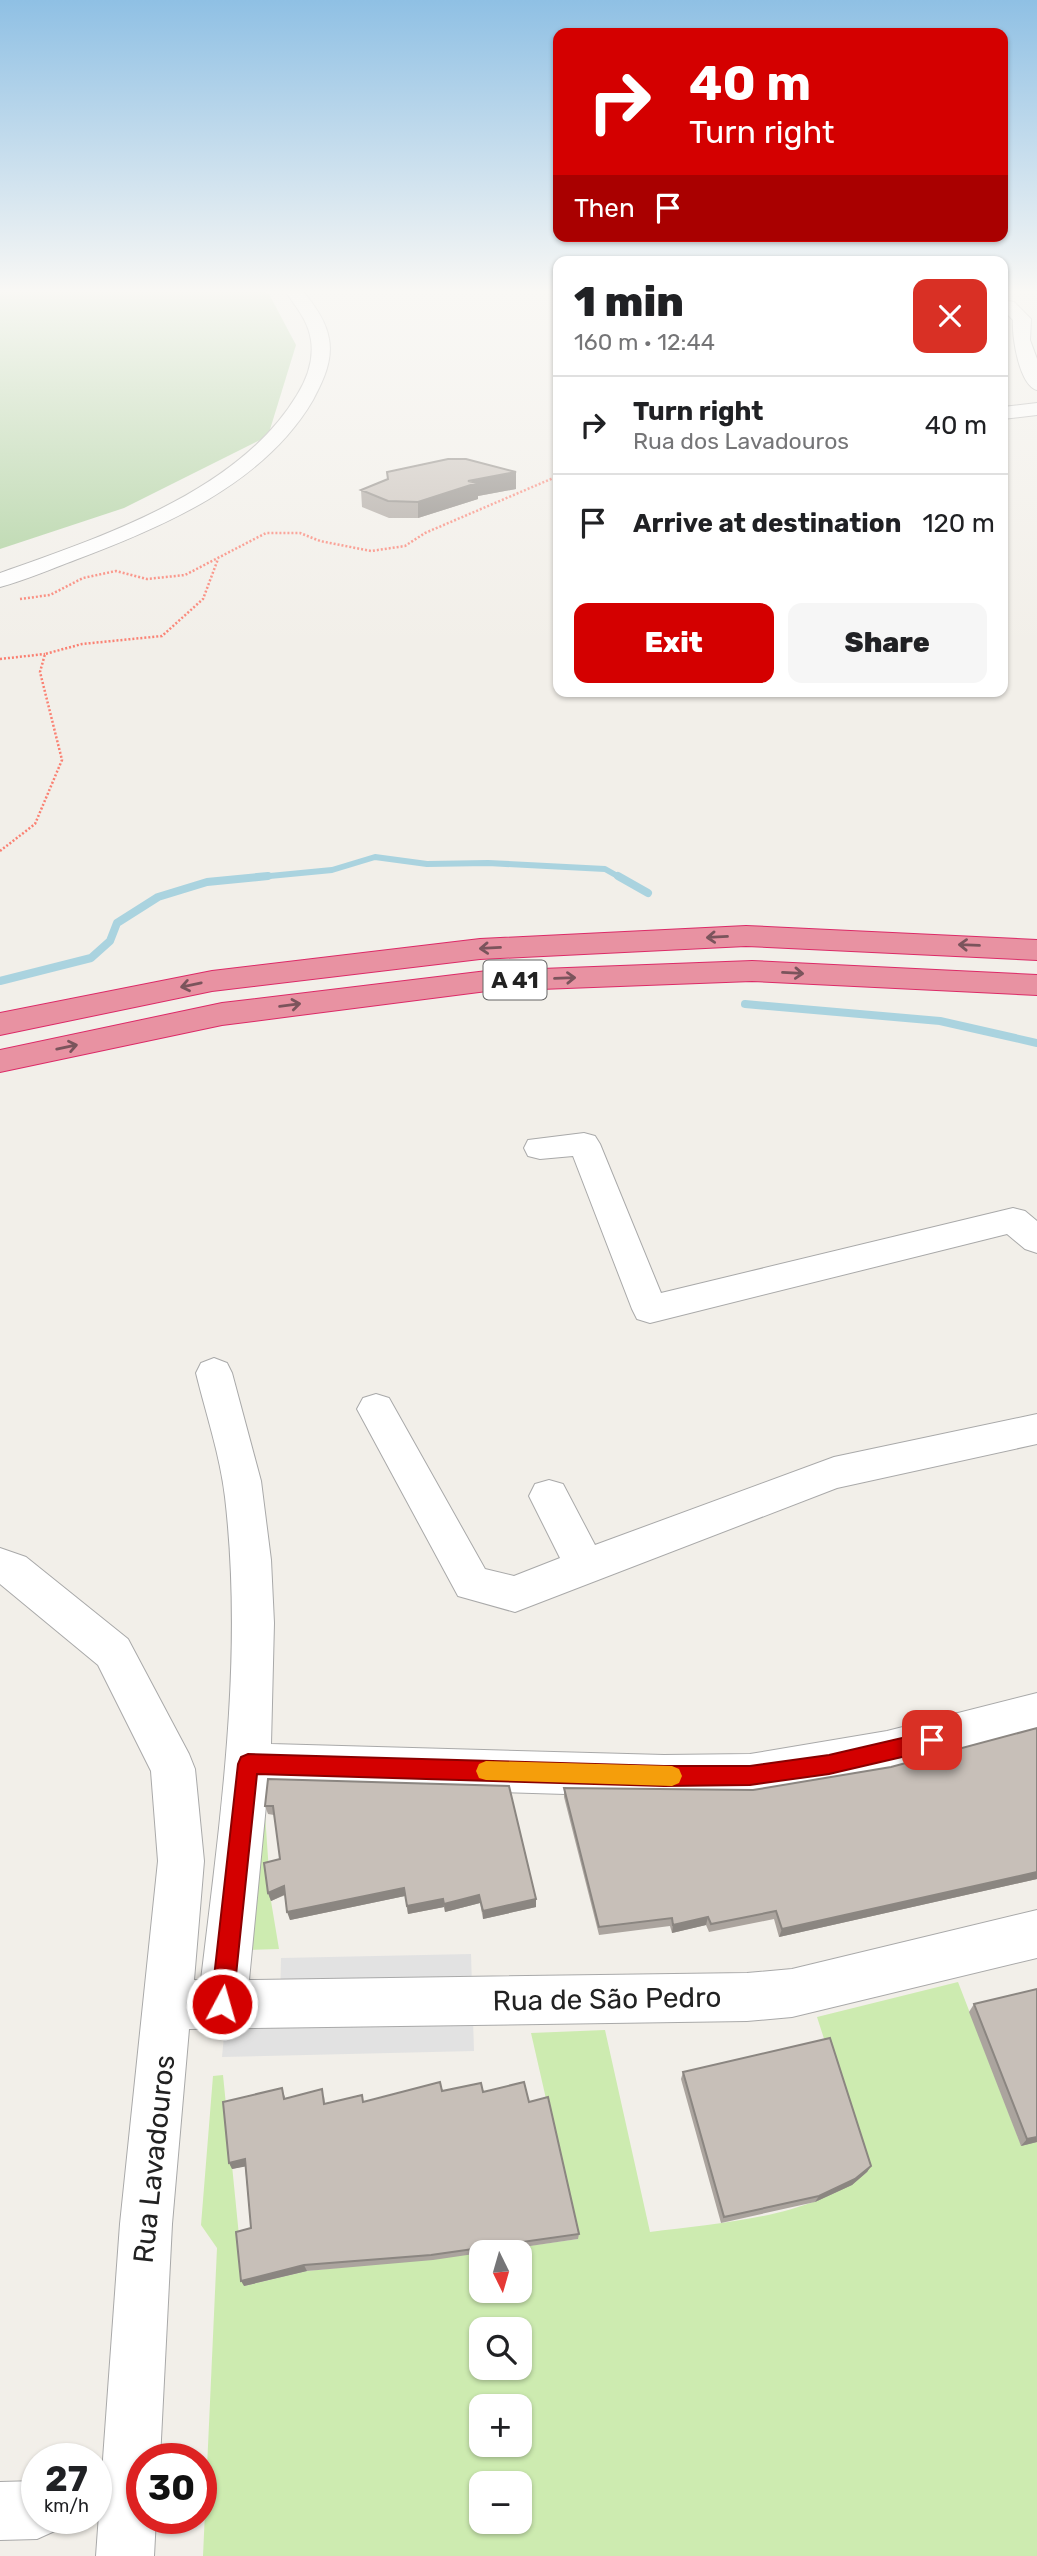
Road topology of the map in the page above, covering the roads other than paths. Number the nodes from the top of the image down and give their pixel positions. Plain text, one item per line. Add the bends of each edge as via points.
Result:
1 (299, 408) edge
2 (1037, 409) edge
3 (1008, 412) edge
4 (0, 580) edge
5 (1037, 950) edge
6 (1037, 985) edge
7 (0, 1024) edge
8 (0, 1061) edge
9 (540, 1148) dead end
10 (1037, 1240) edge
11 (214, 1373) dead end
12 (376, 1409) dead end
13 (1037, 1429) edge
14 (549, 1496) dead end
15 (0, 1566) edge
16 (585, 1566) junction
17 (1037, 1713) edge
18 (248, 1764) junction
19 (1037, 1934) edge
20 (222, 2004) junction
21 (169, 2005) junction
22 (21, 2510) edge
23 (0, 2511) edge
24 (116, 2523) edge

1 - 4 street via 255,457 204,492 141,526
2 - 3 street
5 -> 7 highway, A 41 via 746,936 480,949 212,981
8 -> 6 highway, A 41 via 222,1014 487,981 752,971
9 - 10 street via 584,1144 650,1309 1013,1220
11 - 18 street via 244,1494 252,1571
12 - 16 street via 472,1583 515,1594
13 - 16 street via 834,1473
14 - 16 street
15 - 21 street, Rua Lavadouros via 12,1569 113,1652 173,1769 181,1861
17 - 18 street via 887,1752 750,1775
18 - 20 street
19 - 20 street, Rua de São Pedro via 792,1993 761,1996
20 - 21 street, Rua de São Pedro
21 - 24 street, Rua Lavadouros
22 - 23 street

